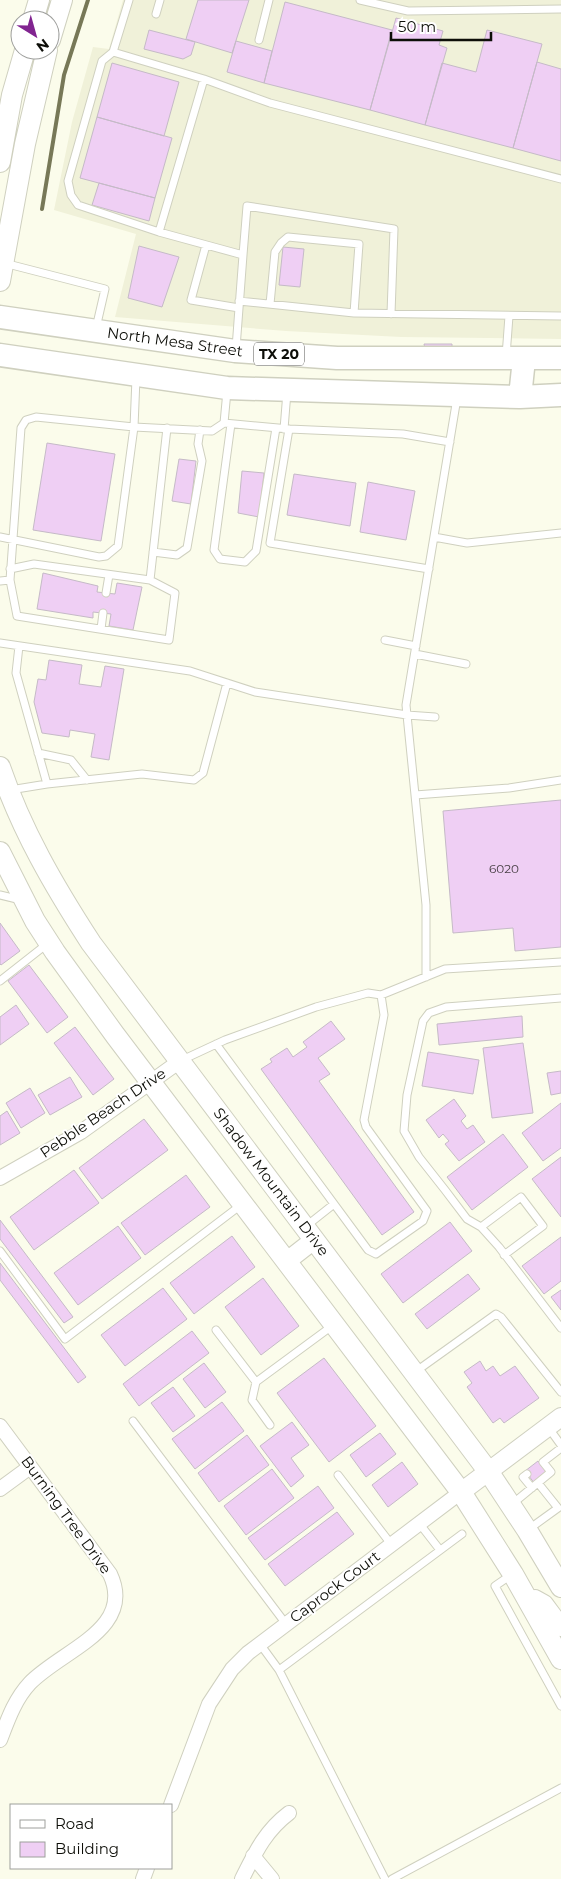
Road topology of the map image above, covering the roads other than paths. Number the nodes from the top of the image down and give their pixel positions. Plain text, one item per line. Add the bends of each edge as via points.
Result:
1 (129, 0) edge
2 (160, 0) edge
3 (269, 0) edge
4 (360, 0) edge
5 (561, 9) edge
6 (156, 14) dead end
7 (259, 40) dead end
8 (113, 52) junction
9 (21, 60) edge
10 (44, 60) edge
11 (204, 79) junction
12 (9, 94) junction
13 (34, 100) junction
14 (1, 154) edge
15 (561, 179) edge
16 (159, 232) junction
17 (206, 245) junction
18 (243, 255) junction
19 (1, 272) edge
20 (239, 304) junction
21 (270, 304) junction
22 (354, 313) junction
23 (391, 314) junction
24 (508, 316) junction
25 (561, 316) edge
26 (0, 317) edge
27 (96, 331) junction
28 (235, 351) junction
29 (0, 355) edge
30 (561, 358) edge
31 (515, 359) junction
32 (136, 375) junction
33 (227, 388) junction
34 (287, 390) junction
35 (458, 395) junction
36 (561, 395) edge
37 (520, 397) junction
38 (228, 424) junction
39 (134, 427) junction
40 (167, 428) junction
41 (283, 429) junction
42 (200, 430) junction
43 (450, 442) junction
44 (561, 533) edge
45 (0, 537) edge
46 (434, 537) junction
47 (12, 538) junction
48 (153, 552) junction
49 (10, 569) junction
50 (429, 569) junction
51 (109, 575) junction
52 (0, 580) edge
53 (10, 580) junction
54 (150, 580) junction
55 (106, 593) dead end
56 (103, 613) dead end
57 (100, 629) junction
58 (385, 640) dead end
59 (0, 643) edge
60 (19, 646) junction
61 (416, 646) junction
62 (414, 654) junction
63 (466, 664) dead end
64 (227, 683) junction
65 (407, 715) junction
66 (435, 717) dead end
67 (38, 753) junction
68 (0, 767) edge
69 (88, 780) junction
70 (561, 780) edge
71 (46, 784) junction
72 (5, 789) edge
73 (415, 795) junction
74 (0, 852) edge
75 (0, 895) edge
76 (24, 900) junction
77 (49, 942) junction
78 (561, 962) edge
79 (426, 977) junction
80 (0, 981) edge
81 (381, 995) junction
82 (561, 998) edge
83 (216, 1044) junction
84 (180, 1061) junction
85 (151, 1082) junction
86 (0, 1178) edge
87 (244, 1204) junction
88 (334, 1204) junction
89 (480, 1227) junction
90 (309, 1234) junction
91 (0, 1251) edge
92 (504, 1255) junction
93 (287, 1261) junction
94 (334, 1324) junction
95 (561, 1328) edge
96 (216, 1330) dead end
97 (414, 1372) junction
98 (256, 1382) junction
99 (561, 1392) edge
100 (133, 1421) dead end
101 (554, 1422) edge
102 (270, 1425) dead end
103 (0, 1426) edge
104 (561, 1446) edge
105 (30, 1466) junction
106 (488, 1471) junction
107 (527, 1474) dead end
108 (338, 1475) dead end
109 (535, 1486) junction
110 (0, 1489) edge
111 (461, 1492) junction
112 (511, 1506) junction
113 (419, 1523) junction
114 (527, 1530) junction
115 (462, 1534) dead end
116 (391, 1544) junction
117 (440, 1550) junction
118 (513, 1574) junction
119 (561, 1587) edge
120 (529, 1601) junction
121 (286, 1624) junction
122 (561, 1627) edge
123 (260, 1644) junction
124 (561, 1658) edge
125 (279, 1670) junction
126 (561, 1706) edge
127 (0, 1740) edge
128 (561, 1788) edge
129 (170, 1804) edge
130 (289, 1813) dead end
131 (253, 1856) junction
132 (242, 1879) edge
133 (272, 1879) edge
134 (385, 1879) edge
135 (392, 1879) edge

1 - 8 lane
2 - 6 lane
3 - 7 lane
4 - 5 lane via 408,11
8 - 11 lane
8 - 16 lane via 102,62 68,181 78,205
9 - 12 main road
10 - 13 main road
11 - 15 lane via 270,104
11 - 16 lane
12 - 13 main road
12 - 14 main road
13 - 19 main road
16 - 17 lane
17 - 18 lane
17 - 20 lane via 191,300
18 - 20 lane
18 - 23 lane via 247,206 394,229
19 - 27 lane via 105,289
20 - 21 lane
20 - 28 lane
21 - 22 lane
21 - 22 lane via 275,252 288,237 359,244
22 - 23 lane
23 - 24 lane
24 - 25 lane
24 - 31 lane
26 - 27 main road, North Mesa Street / TX 20
27 - 28 main road, North Mesa Street / TX 20
28 - 31 main road, North Mesa Street / TX 20 via 337,358
28 - 33 main road
29 - 32 main road
30 - 31 main road, North Mesa Street / TX 20
31 - 37 main road
32 - 33 main road
32 - 39 lane
33 - 34 main road
33 - 38 lane
34 - 35 main road
34 - 41 lane
35 - 37 main road
35 - 43 lane
36 - 37 main road
38 - 41 lane
38 - 41 lane via 214,550 220,558 245,562 256,552
38 - 42 lane via 212,431
39 - 40 lane
39 - 47 lane via 36,417 26,420 21,428
39 - 47 lane via 118,546 106,556 99,557
40 - 42 lane
40 - 48 lane
41 - 43 lane via 404,434
41 - 50 lane via 270,543
42 - 48 lane via 198,444 202,461 188,548 177,555
43 - 46 lane
44 - 46 lane via 467,543
45 - 47 lane
46 - 50 lane
47 - 49 lane
48 - 54 lane
49 - 51 lane via 34,564
49 - 53 lane
50 - 61 lane
51 - 54 lane
51 - 55 lane
52 - 53 lane
53 - 57 lane via 17,616
54 - 57 lane via 175,593 169,640
56 - 57 lane
58 - 61 lane
59 - 60 lane
60 - 64 lane via 190,671
60 - 67 lane via 16,673
61 - 62 lane
62 - 63 lane
62 - 65 lane
64 - 65 lane via 255,692
64 - 69 lane via 203,773 198,777 190,780 142,774
65 - 66 lane
65 - 73 lane
67 - 69 lane via 71,760
67 - 71 lane
68 - 72 main road, Shadow Mountain Drive
69 - 71 lane
70 - 73 lane via 509,788
71 - 72 lane
72 - 84 main road, Shadow Mountain Drive via 64,902
73 - 79 lane via 426,906
74 - 76 main road
75 - 76 lane
76 - 77 main road
77 - 80 lane
77 - 85 main road
78 - 79 lane via 445,970
79 - 81 lane
81 - 83 lane via 368,994 316,1007
81 - 88 lane via 384,1016 364,1120 427,1210 424,1221 376,1254 368,1250
82 - 89 lane via 446,1007 429,1013 424,1021 407,1095 404,1131 419,1157 445,1190 468,1219
83 - 84 lane
83 - 88 lane
84 - 85 street, Pebble Beach Drive
84 - 90 main road, Shadow Mountain Drive
85 - 86 street, Pebble Beach Drive via 81,1132
85 - 87 main road
87 - 91 lane via 65,1338
87 - 93 main road
88 - 90 lane
89 - 92 lane
89 - 92 lane via 521,1197 543,1226
90 - 93 street
90 - 97 main road, Shadow Mountain Drive
92 - 95 lane
93 - 94 main road
94 - 98 lane
94 - 111 main road
96 - 98 lane
97 - 99 lane via 496,1314 502,1317
97 - 106 main road, Shadow Mountain Drive
98 - 102 lane via 252,1400
100 - 121 lane
101 - 104 lane
101 - 106 street, Caprock Court
103 - 105 street, Burning Tree Drive
104 - 109 lane via 542,1463 551,1472
105 - 110 street
105 - 127 street, Burning Tree Drive via 110,1574 116,1585 117,1604 103,1627 25,1688 12,1709
106 - 111 street, Caprock Court
106 - 112 main road, Shadow Mountain Drive
107 - 109 lane via 523,1477
108 - 116 lane
109 - 112 lane
109 - 114 lane via 558,1508
111 - 113 street, Caprock Court
111 - 118 main road
112 - 114 main road, Shadow Mountain Drive
113 - 116 street, Caprock Court
113 - 117 lane
114 - 119 main road, Shadow Mountain Drive
115 - 117 lane
116 - 121 street, Caprock Court
117 - 125 lane
118 - 120 main road
118 - 126 lane via 495,1586
120 - 122 street via 535,1599 544,1604
120 - 124 main road
121 - 123 street, Caprock Court
123 - 125 lane
123 - 129 street, Caprock Court via 232,1669 209,1704
125 - 134 lane
128 - 135 lane
130 - 131 street via 260,1841
131 - 132 street
131 - 133 street

